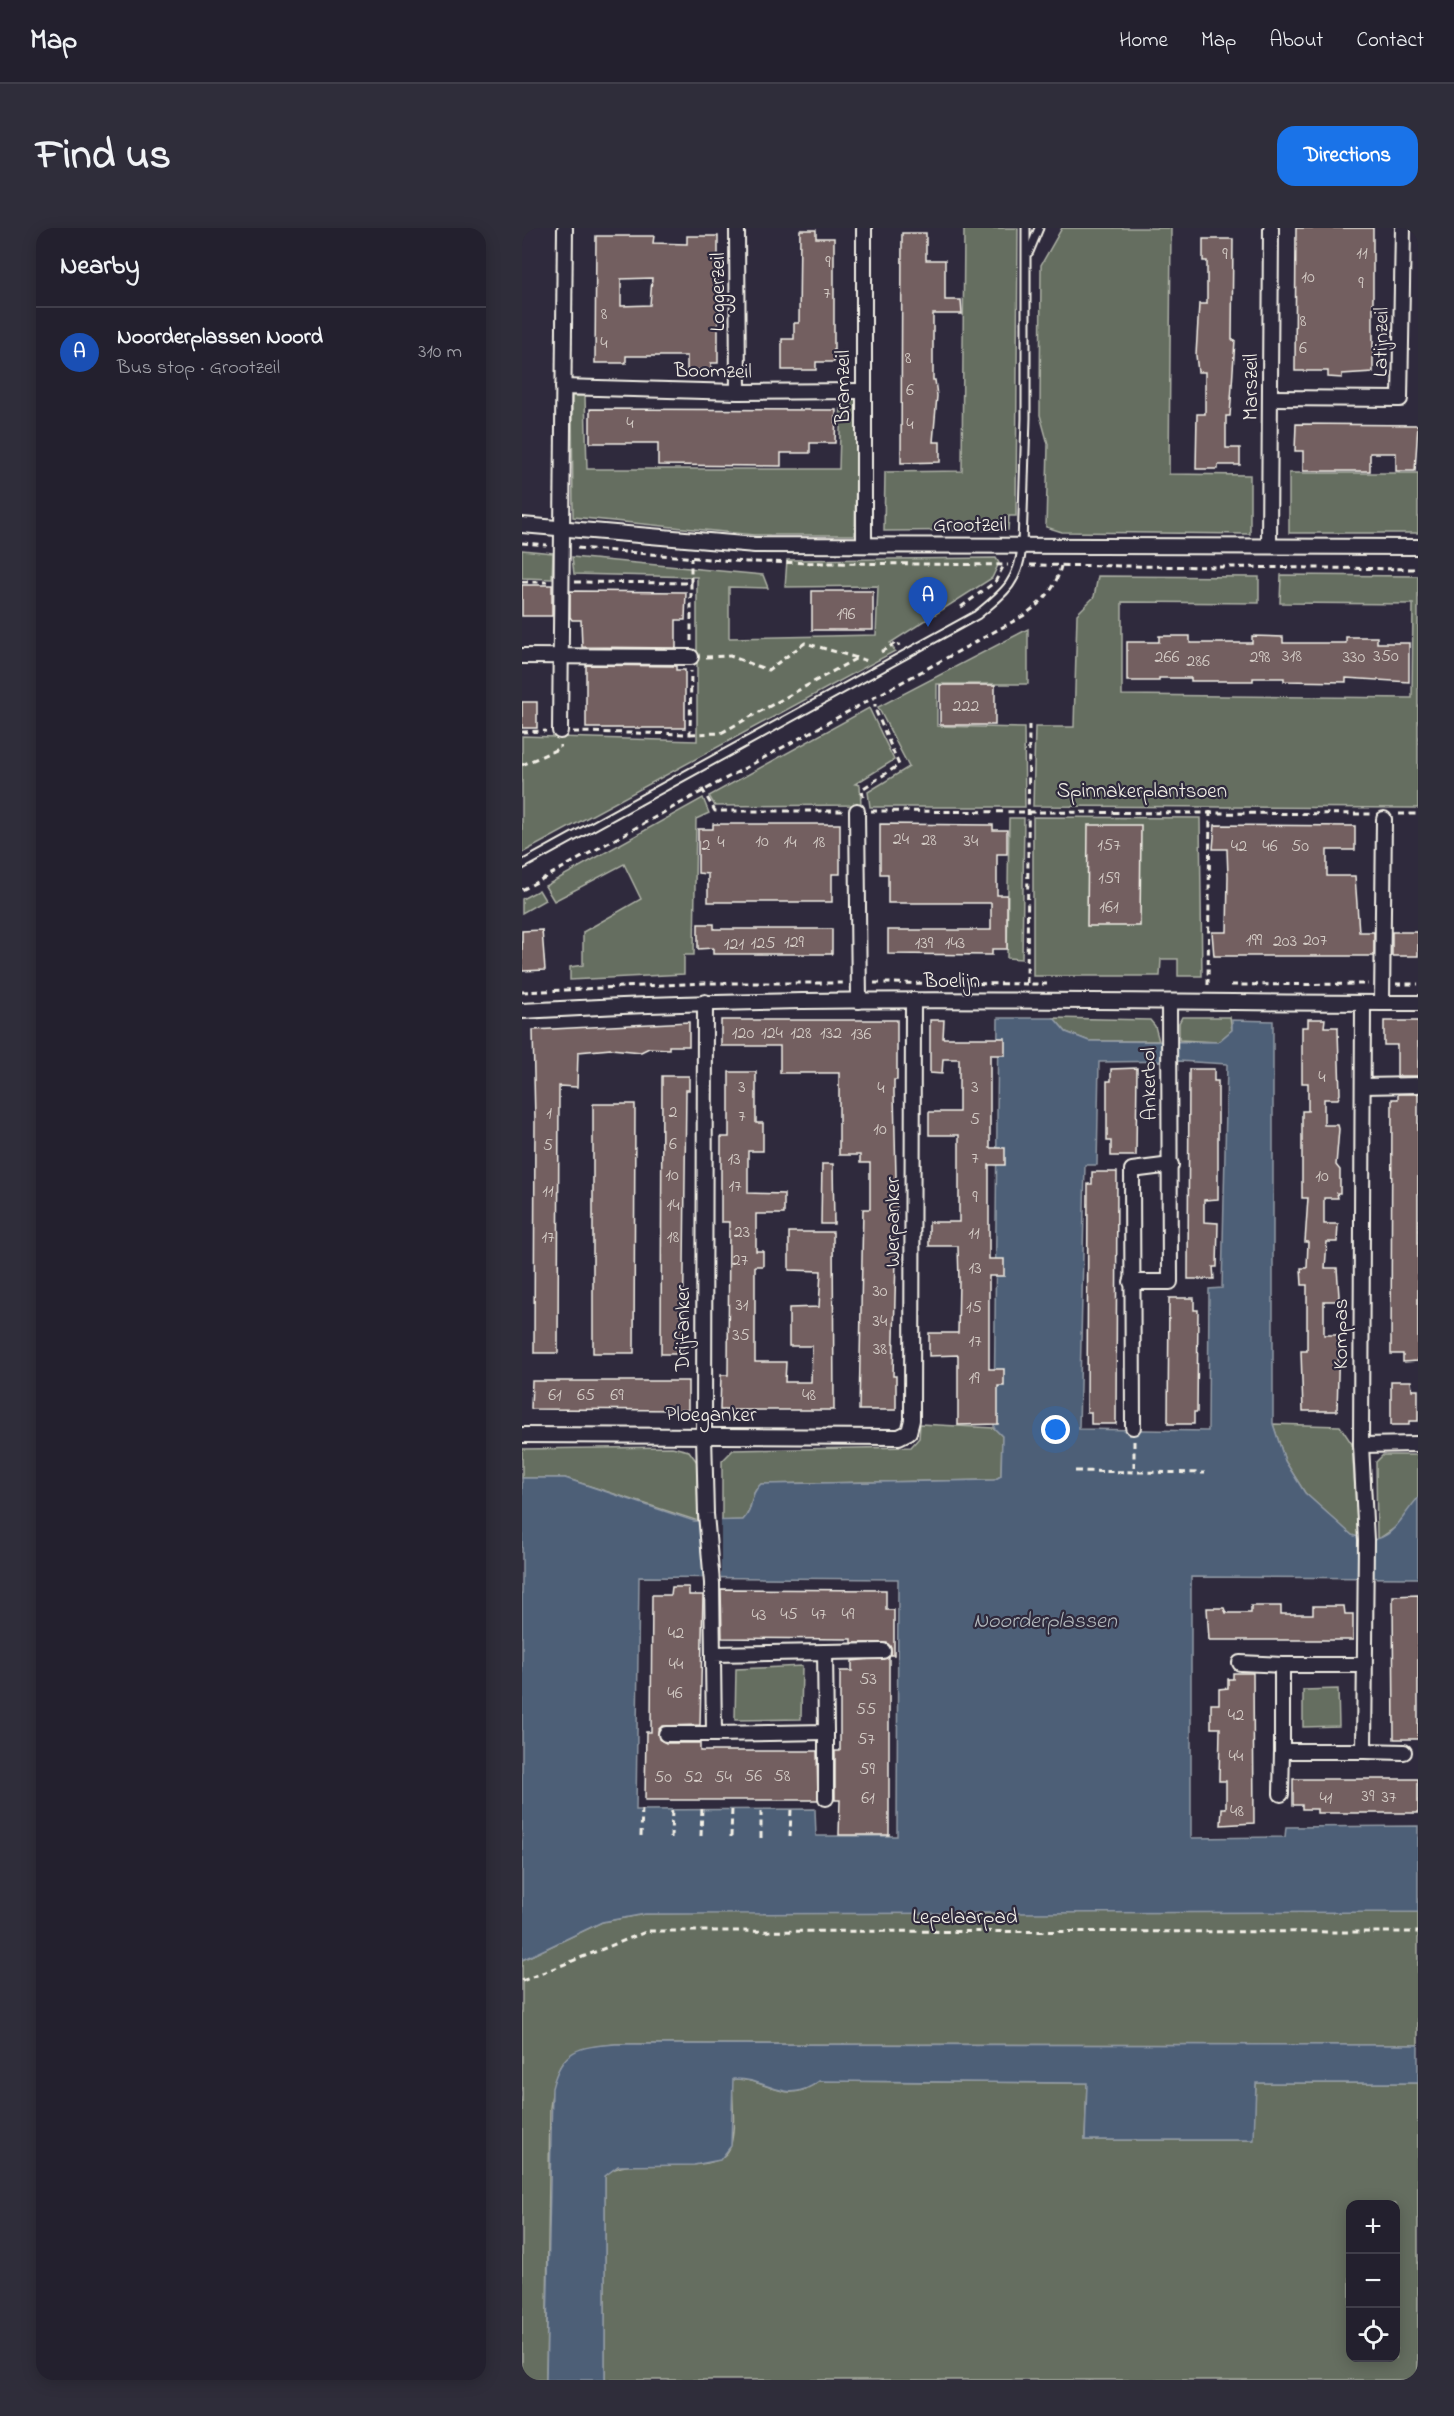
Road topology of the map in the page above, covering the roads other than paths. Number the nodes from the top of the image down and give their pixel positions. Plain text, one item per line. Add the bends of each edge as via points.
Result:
1 (564, 228) edge
2 (737, 228) edge
3 (864, 228) edge
4 (1026, 228) edge
5 (1039, 228) edge
6 (1271, 228) edge
7 (1403, 228) edge
8 (1027, 258) junction
9 (563, 387) junction
10 (863, 391) junction
11 (738, 392) junction
12 (1271, 398) junction
13 (522, 525) edge
14 (560, 529) junction
15 (864, 545) junction
16 (1022, 546) junction
17 (1269, 546) junction
18 (1418, 547) edge
19 (522, 656) edge
20 (562, 657) junction
21 (691, 657) road end
22 (560, 731) road end
23 (861, 811) road end
24 (1384, 816) road end
25 (522, 865) edge
26 (913, 1000) junction
27 (859, 1001) junction
28 (705, 1002) junction
29 (1168, 1002) junction
30 (1363, 1003) junction
31 (1382, 1003) junction
32 (1418, 1003) edge
33 (522, 1011) edge
34 (1418, 1085) edge
35 (1363, 1086) junction
36 (1171, 1165) junction
37 (1131, 1282) junction
38 (1133, 1427) road end
39 (522, 1435) edge
40 (704, 1435) junction
41 (899, 1437) joint
42 (1361, 1444) junction
43 (1418, 1444) edge
44 (883, 1651) dead end
45 (825, 1652) junction
46 (713, 1654) junction
47 (1240, 1663) dead end
48 (1282, 1665) junction
49 (1364, 1665) junction
50 (826, 1732) junction
51 (666, 1734) dead end
52 (714, 1734) junction
53 (1282, 1750) junction
54 (1364, 1751) junction
55 (1404, 1752) dead end
56 (1281, 1794) dead end
57 (826, 1798) dead end

1 - 9 street
2 - 11 street, Loggerzeil
3 - 10 street, Bramzeil
4 - 8 lane
5 - 8 lane
6 - 12 street, Marszeil
7 - 12 street, Latijnzeil via 1401,399
8 - 16 lane
9 - 11 street, Boomzeil
9 - 14 street
10 - 11 street, Boomzeil
10 - 15 street, Bramzeil
12 - 17 street, Marszeil
13 - 14 street, Grootzeil
14 - 15 street, Grootzeil via 755,545
14 - 20 street
15 - 16 street, Grootzeil
16 - 17 street, Grootzeil
16 - 25 lane via 1014,580 977,615
17 - 18 street, Grootzeil
19 - 20 street
20 - 21 street
20 - 22 street
23 - 27 street
24 - 31 street
26 - 27 street, Boelijn
26 - 29 street, Boelijn
26 - 41 street, Werpanker via 912,1420 909,1432
27 - 28 street, Boelijn
28 - 33 street, Boelijn
28 - 40 street, Drijfanker
29 - 30 street, Boelijn
29 - 36 street, Ankerbol
30 - 31 street, Boelijn
30 - 35 street, Kompas
31 - 32 street, Boelijn
34 - 35 street
35 - 42 street, Kompas
36 - 37 street via 1132,1170
36 - 37 street, Ankerbol via 1170,1282
37 - 38 street
39 - 40 street, Ploeganker
40 - 41 street, Ploeganker
40 - 46 street, Drijfanker
42 - 43 street
42 - 49 street, Kompas via 1366,1540
44 - 45 street
45 - 46 street
45 - 50 street
46 - 52 street, Drijfanker
47 - 48 street
48 - 49 street
48 - 53 street
49 - 54 street, Kompas
50 - 52 street
50 - 57 street
51 - 52 street
53 - 54 street
53 - 56 street
54 - 55 street

